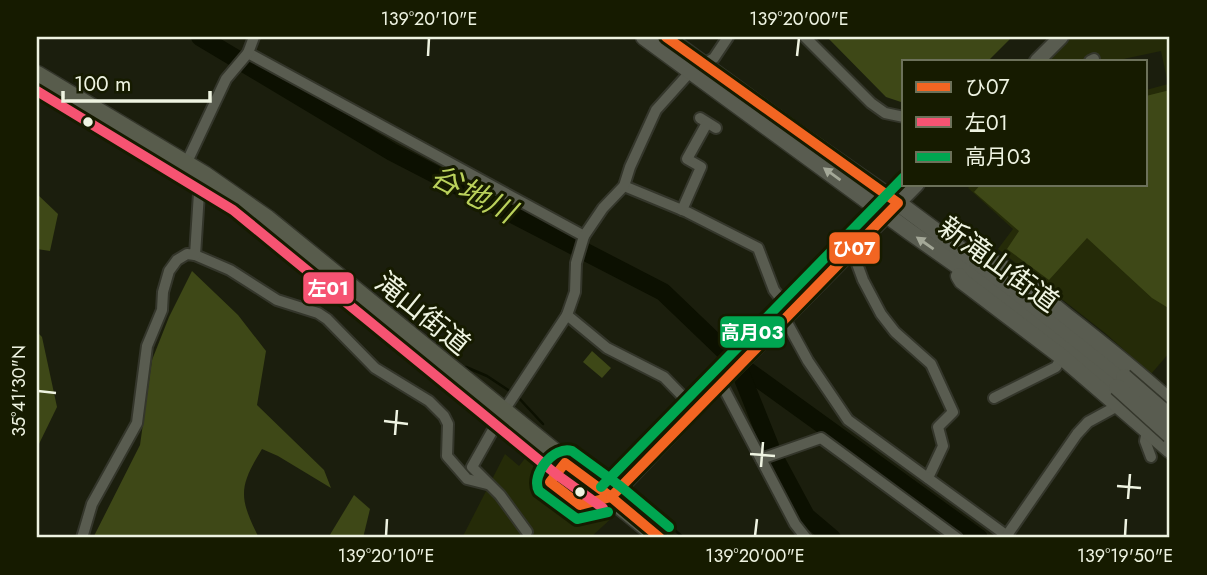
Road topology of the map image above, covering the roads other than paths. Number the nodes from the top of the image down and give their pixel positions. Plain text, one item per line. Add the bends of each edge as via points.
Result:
1 (254, 37) edge
2 (644, 37) edge
3 (666, 37) edge
4 (728, 37) edge
5 (805, 37) edge
6 (1061, 37) edge
7 (246, 55) junction
8 (1038, 60) edge
9 (696, 67) junction
10 (37, 75) edge
11 (902, 117) edge
12 (708, 123) dead end
13 (186, 164) junction
14 (204, 175) junction
15 (624, 186) junction
16 (915, 186) edge
17 (893, 209) junction
18 (682, 210) junction
19 (583, 238) junction
20 (952, 243) junction
21 (852, 250) junction
22 (195, 255) junction
23 (950, 260) junction
24 (567, 315) junction
25 (788, 316) junction
26 (1062, 357) junction
27 (1142, 377) junction
28 (723, 382) junction
29 (1121, 382) junction
30 (994, 398) dead end
31 (1120, 405) junction
32 (1170, 405) edge
33 (695, 409) junction
34 (503, 412) junction
35 (1147, 428) junction
36 (1170, 435) edge
37 (1170, 450) edge
38 (1151, 457) dead end
39 (761, 459) junction
40 (928, 478) junction
41 (490, 485) junction
42 (611, 497) junction
43 (527, 532) dead end
44 (1007, 537) edge
45 (82, 538) edge
46 (660, 538) edge
47 (806, 538) edge
48 (957, 538) edge

1 - 7 street
2 - 9 main road, 新滝山街道
3 - 9 main road, 新滝山街道
4 - 9 street via 714,58
5 - 11 street via 871,103 885,113
6 - 8 street
7 - 13 street via 229,75
7 - 19 street
9 - 15 street via 656,110
9 - 17 main road, 新滝山街道
10 - 13 highway, 滝山街道
12 - 18 street via 687,159 701,167
13 - 14 highway, 滝山街道
14 - 22 street
14 - 34 highway, 滝山街道 via 276,226
15 - 18 street
15 - 19 street
16 - 17 street
17 - 20 main road, 新滝山街道
17 - 21 street
23 -> 17 main road, 新滝山街道
18 - 25 street via 758,248
19 - 24 street
20 - 27 main road via 1001,266
20 - 29 main road, 新滝山街道
21 - 25 street
21 - 40 street via 881,314 931,364 953,412 938,427 943,446
22 - 41 street via 277,300 327,319 374,368 429,401 444,416 447,456 467,479
22 - 45 street via 177,260 169,271 162,310 147,345 137,423 92,504
23 - 26 main road via 962,281
23 - 29 main road, 新滝山街道
24 - 33 street via 607,348 664,377
24 - 34 street
25 - 28 street
25 - 40 street via 808,361 848,420
26 - 30 street via 1026,387
26 - 31 main road
27 - 31 street
27 - 32 main road
28 - 33 street
28 - 39 street
29 - 32 main road, bridge
29 - 36 main road, bridge
31 - 35 main road
31 - 44 street via 1088,422 1077,434
32 - 35 street
33 - 42 street
34 - 41 street via 472,467
34 - 42 highway, 滝山街道
35 - 37 main road
35 - 38 street via 1145,441
39 - 47 street
39 - 48 street via 821,438
40 - 44 street
41 - 43 street
42 - 46 highway, 滝山街道

